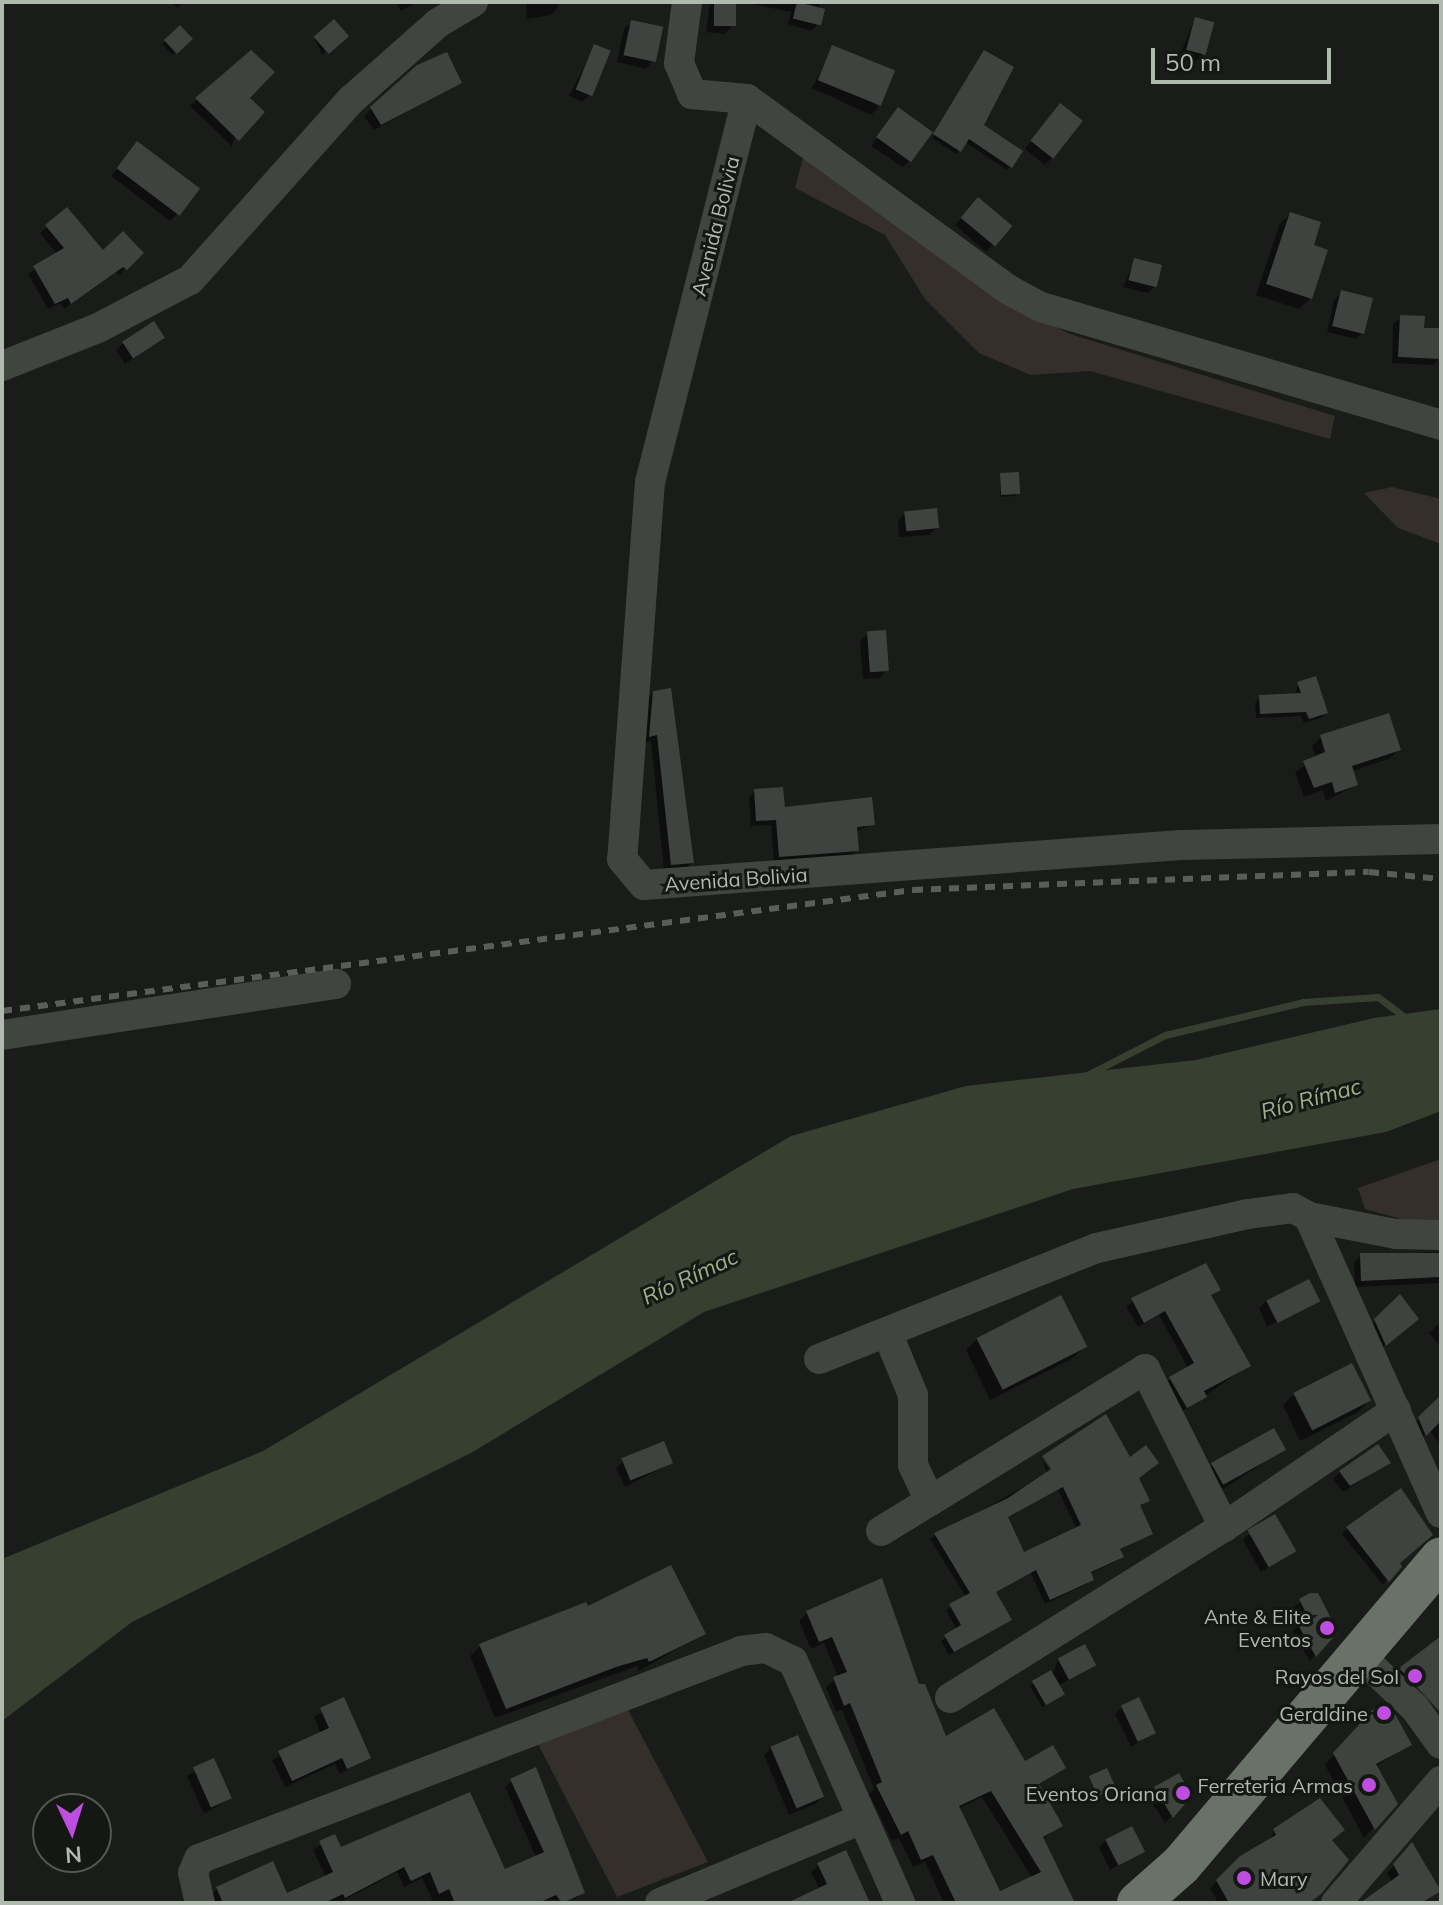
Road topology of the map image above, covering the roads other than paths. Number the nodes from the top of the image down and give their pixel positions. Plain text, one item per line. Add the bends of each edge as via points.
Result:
1 (473, 2) edge
2 (687, 2) edge
3 (747, 99) junction
4 (2, 366) edge
5 (1441, 425) edge
6 (1441, 839) edge
7 (336, 984) dead end
8 (2, 1035) edge
9 (1309, 1217) junction
10 (1441, 1235) edge
11 (887, 1332) junction
12 (819, 1359) dead end
13 (1396, 1410) junction
14 (930, 1501) junction
15 (1441, 1513) edge
16 (1224, 1527) junction
17 (881, 1531) dead end
18 (1441, 1558) edge
19 (1357, 1653) junction
20 (950, 1698) dead end
21 (1441, 1744) edge
22 (1441, 1781) edge
23 (862, 1819) junction
24 (200, 1903) edge
25 (660, 1903) edge
26 (900, 1903) edge
27 (1138, 1903) edge
28 (1336, 1903) edge

1 - 4 street via 438,23 351,100 190,280 98,328
2 - 3 street via 679,63 692,94
3 - 5 street via 1009,290 1041,307
3 - 6 street, Avenida Bolivia via 650,481 622,859 644,885 1181,845
7 - 8 street
9 - 10 street via 1396,1234
9 - 11 street via 1293,1208 1248,1214 1097,1248
9 - 13 street
11 - 12 street
11 - 14 street via 913,1395 913,1465
13 - 15 street
13 - 16 street
14 - 16 street via 1145,1369
14 - 17 street
16 - 20 street
18 - 19 highway
19 - 21 street via 1415,1708
19 - 27 highway via 1181,1865
22 - 28 street
23 - 24 street via 793,1661 766,1648 741,1651 199,1859 193,1873
23 - 25 street
23 - 26 street

